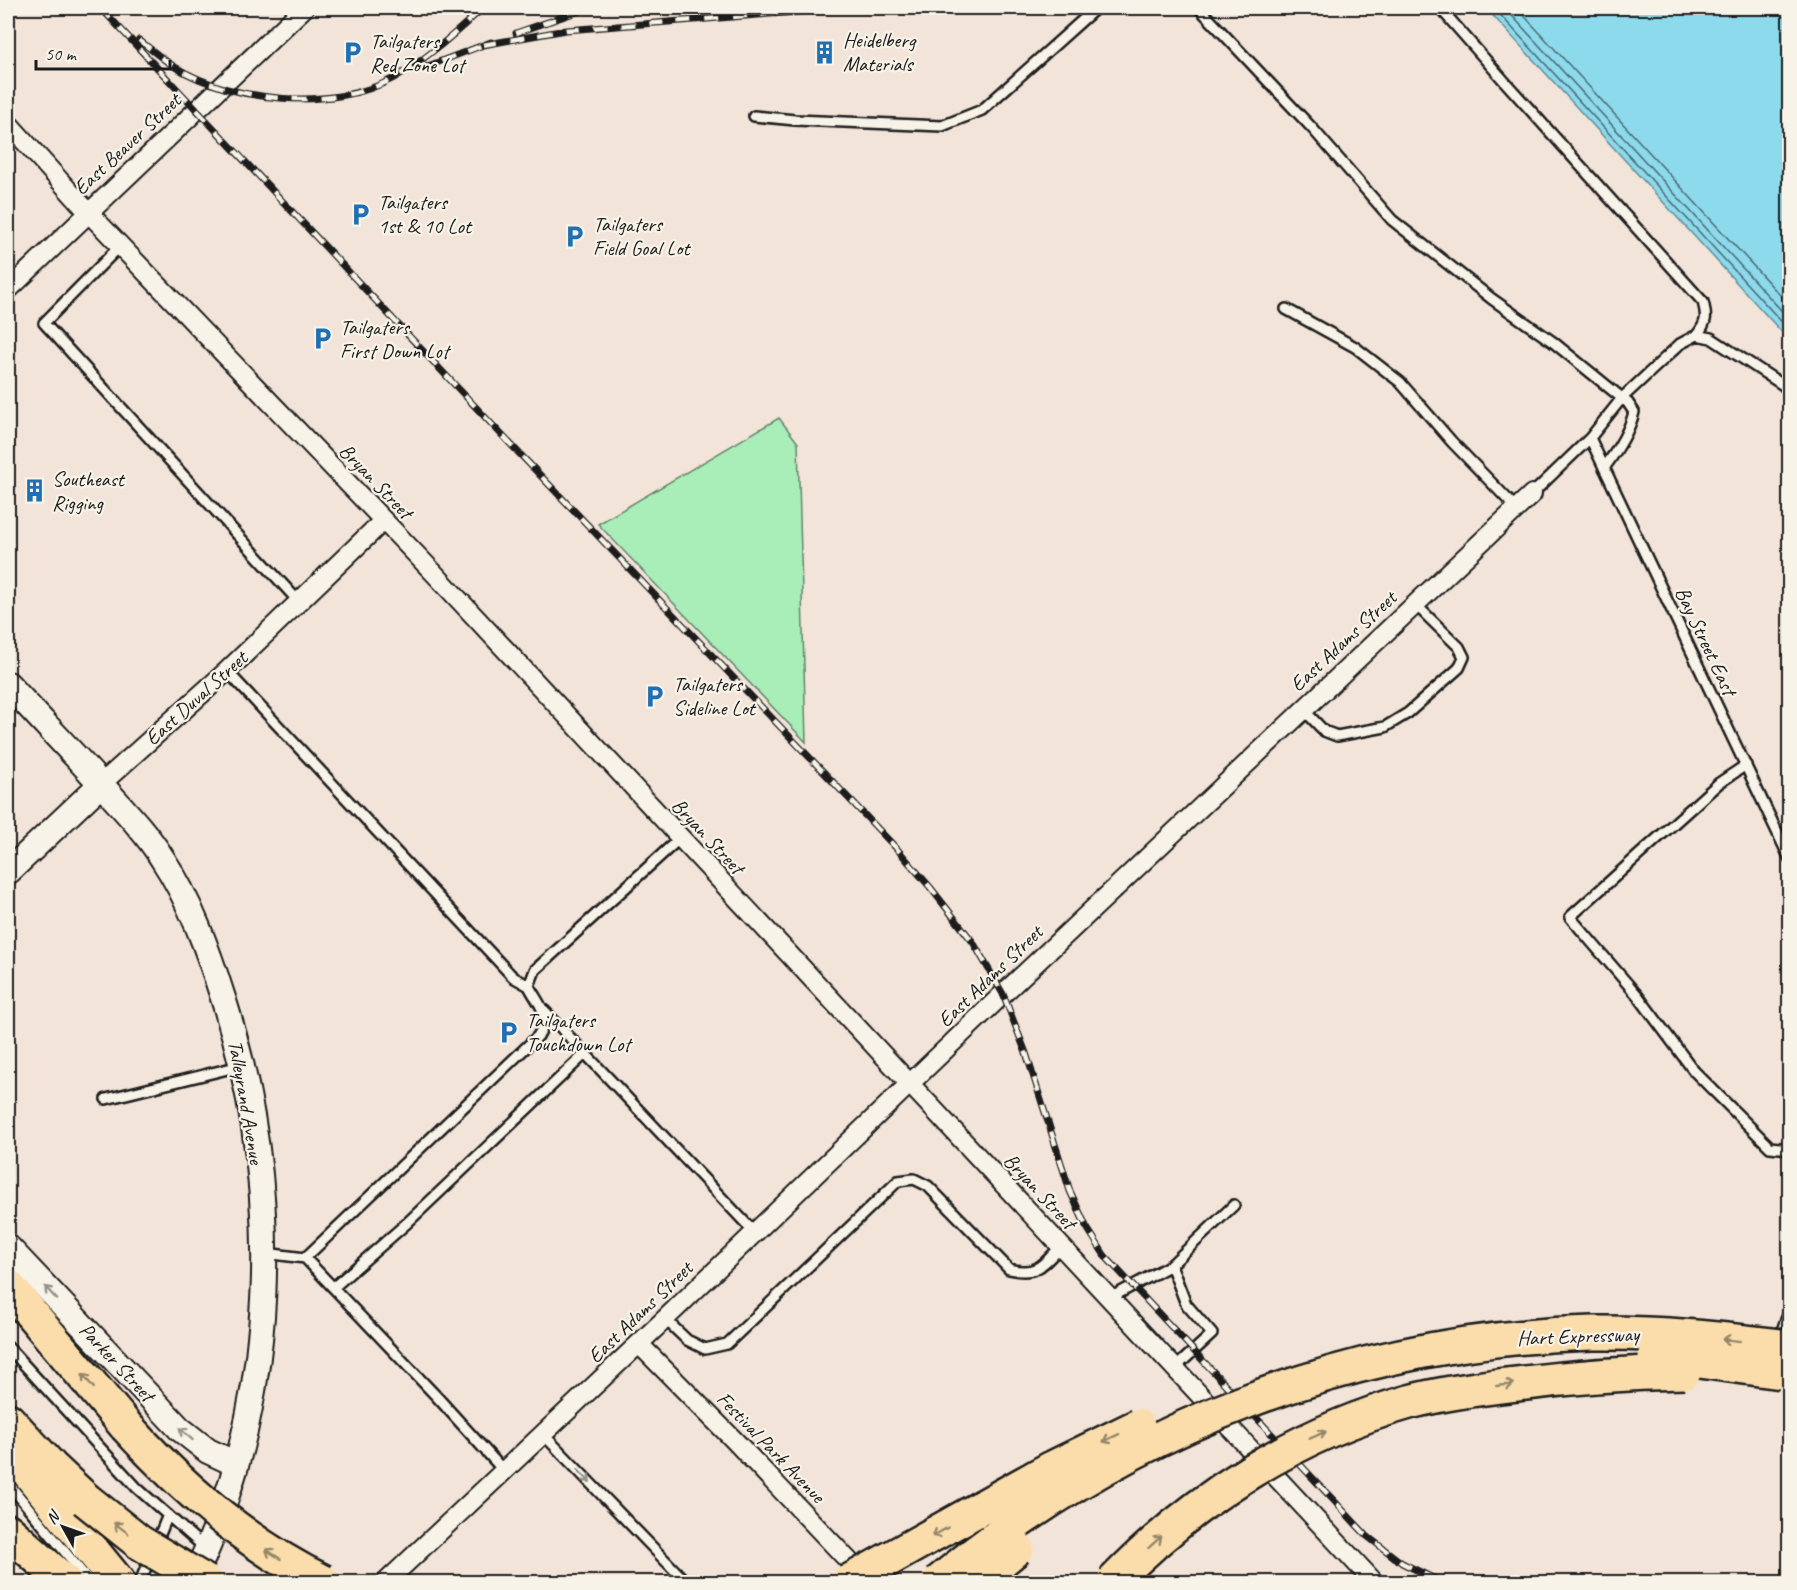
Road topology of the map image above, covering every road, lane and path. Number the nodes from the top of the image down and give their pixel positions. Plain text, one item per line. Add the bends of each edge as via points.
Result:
1 (304, 8) edge
2 (1096, 8) edge
3 (1199, 8) edge
4 (1440, 8) edge
5 (754, 116) dead end
6 (8, 123) edge
7 (88, 212) junction
8 (120, 246) junction
9 (8, 290) edge
10 (1286, 309) dead end
11 (1697, 335) junction
12 (1790, 392) edge
13 (1622, 398) junction
14 (1590, 438) junction
15 (1604, 468) junction
16 (1532, 494) joint
17 (1516, 508) junction
18 (383, 521) junction
19 (299, 602) junction
20 (1414, 604) junction
21 (227, 671) junction
22 (8, 684) edge
23 (1304, 710) junction
24 (1746, 765) junction
25 (101, 784) junction
26 (680, 838) junction
27 (1790, 859) edge
28 (8, 872) edge
29 (529, 986) junction
30 (544, 1011) junction
31 (586, 1053) junction
32 (242, 1065) junction
33 (910, 1085) junction
34 (106, 1099) dead end
35 (1790, 1149) edge
36 (1234, 1205) dead end
37 (755, 1233) junction
38 (1061, 1246) junction
39 (8, 1247) edge
40 (265, 1252) junction
41 (305, 1258) junction
42 (1171, 1265) junction
43 (8, 1286) edge
44 (334, 1287) junction
45 (1110, 1298) junction
46 (1790, 1308) edge
47 (665, 1319) junction
48 (639, 1344) junction
49 (8, 1347) edge
50 (1368, 1363) junction
51 (1175, 1368) junction
52 (1782, 1368) edge
53 (8, 1420) edge
54 (543, 1434) junction
55 (8, 1447) edge
56 (236, 1464) junction
57 (504, 1471) junction
58 (8, 1483) edge
59 (168, 1515) junction
60 (8, 1531) edge
61 (207, 1549) junction
62 (60, 1578) edge
63 (93, 1582) edge
64 (118, 1582) edge
65 (140, 1582) edge
66 (192, 1582) edge
67 (206, 1582) edge
68 (324, 1582) edge
69 (386, 1582) edge
70 (686, 1582) edge
71 (848, 1582) edge
72 (870, 1582) edge
73 (939, 1582) edge
74 (976, 1582) edge
75 (1113, 1582) edge
76 (1374, 1582) edge

1 - 7 street, East Beaver Street
2 - 5 lane via 982,110 942,126
3 - 13 lane via 1392,220
4 - 11 lane via 1703,302 1706,324
6 - 7 street, Bryan Street
7 - 8 street, Bryan Street
7 - 9 street, East Beaver Street
8 - 18 street, Bryan Street
8 - 19 lane via 44,323
10 - 17 lane via 1355,347 1400,382
11 - 12 lane via 1711,338
11 - 13 lane, East Adams Street via 1680,344
13 - 14 lane, East Adams Street
13 - 15 lane via 1634,412 1631,424
14 - 15 lane, Bay Street East
14 - 16 lane, East Adams Street
15 - 24 lane, Bay Street East
16 - 17 street, East Adams Street
17 - 20 street, East Adams Street
18 - 19 street, East Duval Street
18 - 26 street, Bryan Street
19 - 21 street, East Duval Street
20 - 23 street, East Adams Street
20 - 23 lane via 1459,647 1464,657 1459,668 1408,713 1385,727 1337,736 1324,731
21 - 25 street, East Duval Street
21 - 29 lane via 513,977
22 - 25 street, Talleyrand Avenue
23 - 33 street, East Adams Street
24 - 27 lane, Bay Street East
24 - 35 lane via 1719,783 1570,917 1638,996 1694,1071 1770,1147
25 - 28 street, East Duval Street
25 - 32 street, Talleyrand Avenue via 163,858 193,915
26 - 29 lane via 535,970
26 - 33 street, Bryan Street
29 - 30 lane
30 - 31 lane
30 - 41 lane via 545,1024 538,1036
31 - 37 lane
31 - 44 lane
32 - 34 lane
32 - 40 street, Talleyrand Avenue via 256,1138
33 - 37 street, East Adams Street
33 - 38 street, Bryan Street
36 - 42 lane
37 - 47 street, East Adams Street
38 - 45 street, Bryan Street
38 - 47 lane via 1034,1271 1009,1269 928,1186 914,1179 898,1181 727,1344 705,1349 687,1340
56 -> 39 street, Parker Street via 208,1451 180,1429
40 - 41 lane
40 - 56 street, Talleyrand Avenue via 260,1350
41 - 44 lane
42 - 45 lane
42 - 51 lane via 1186,1304 1212,1334
68 -> 43 highway, bridge via 268,1551 214,1512 168,1471
44 - 57 lane
45 - 51 street, Bryan Street
46 - 52 lane
47 - 48 street, East Adams Street
48 - 54 street, East Adams Street
48 - 72 street, Festival Park Avenue
49 - 59 lane via 137,1488
52 -> 50 highway, Hart Expressway, bridge via 1694,1336 1594,1333 1477,1342
50 -> 71 highway, bridge via 1235,1391 1153,1420 1075,1456
50 - 73 highway, bridge via 1241,1402 1154,1441 1042,1505
51 - 76 street, Bryan Street
52 - 74 highway, bridge via 1669,1356 1571,1355 1464,1365 1368,1385 1259,1419 1151,1466 1050,1525
75 -> 52 highway, bridge via 1181,1519 1240,1477 1312,1438 1391,1408 1446,1394 1547,1380
67 -> 53 highway, bridge via 147,1547 98,1510
54 - 57 street, East Adams Street
54 -> 70 lane
55 - 64 highway
56 - 61 street, Talleyrand Avenue
57 - 69 street, East Adams Street
58 - 63 lane
59 - 61 lane
59 - 65 lane
60 - 62 highway
61 - 66 street, Talleyrand Avenue

